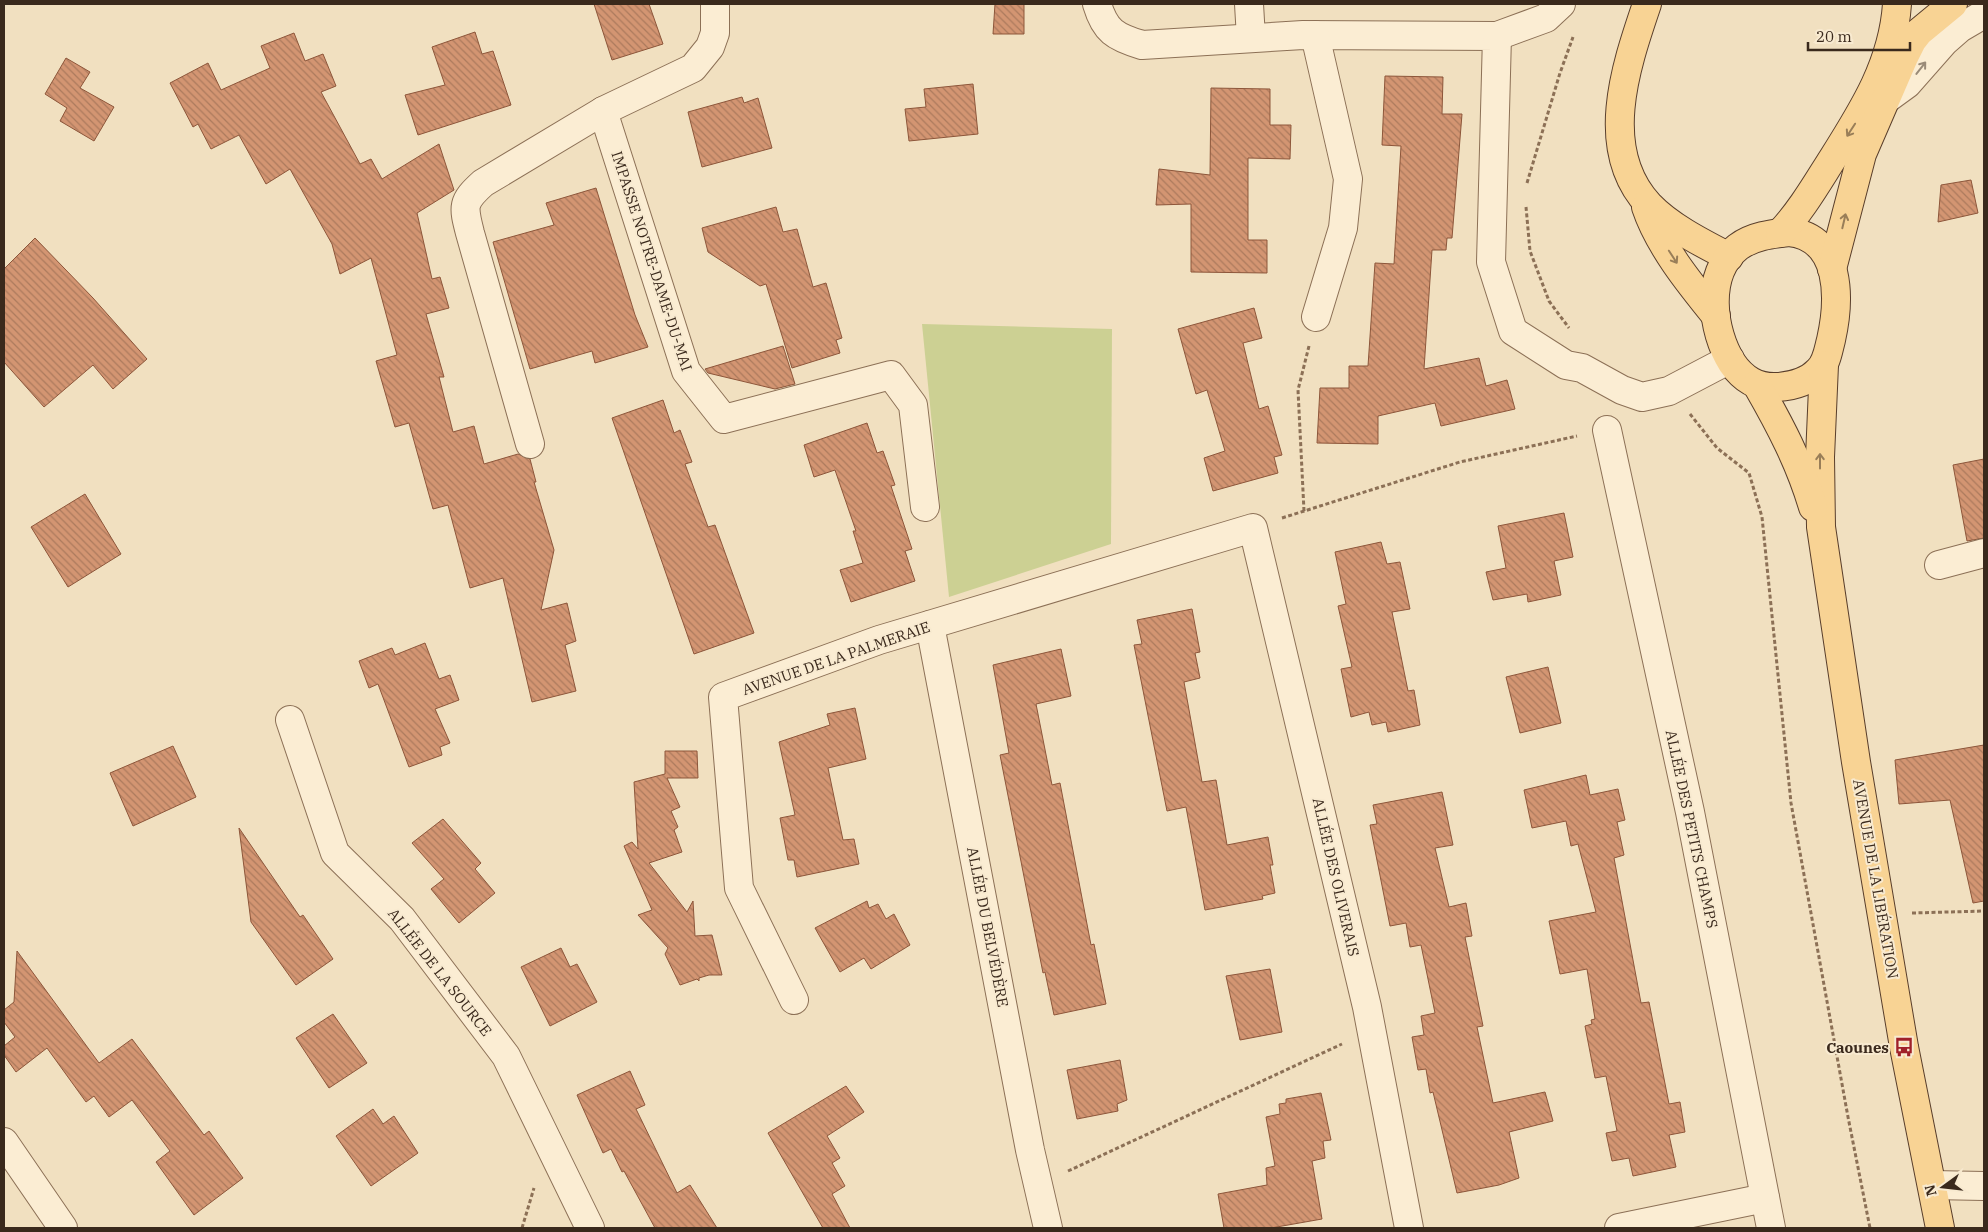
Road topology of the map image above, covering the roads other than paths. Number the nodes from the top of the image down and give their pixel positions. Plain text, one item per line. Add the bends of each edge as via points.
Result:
1 (715, 4) edge
2 (1097, 4) edge
3 (1249, 4) edge
4 (1561, 4) edge
5 (1647, 4) edge
6 (1897, 4) edge
7 (1953, 4) edge
8 (1984, 14) edge
9 (1315, 35) junction
10 (1497, 36) junction
11 (1251, 38) junction
12 (1885, 100) junction
13 (603, 111) junction
14 (1644, 198) junction
15 (1780, 233) junction
16 (1729, 257) junction
17 (1832, 269) junction
18 (1316, 316) road end
19 (1716, 316) junction
20 (1730, 359) junction
21 (1824, 365) junction
22 (1757, 386) junction
23 (1607, 430) road end
24 (530, 444) dead end
25 (925, 506) dead end
26 (1821, 527) junction
27 (1253, 528) joint
28 (1984, 552) edge
29 (1939, 565) dead end
30 (930, 625) junction
31 (290, 720) dead end
32 (794, 1000) dead end
33 (4, 1142) edge
34 (1932, 1185) junction
35 (1984, 1186) edge
36 (1765, 1198) junction
37 (63, 1228) edge
38 (590, 1228) edge
39 (1048, 1228) edge
40 (1410, 1228) edge
41 (1619, 1228) edge
42 (1771, 1228) edge
43 (1940, 1228) edge

1 - 13 street via 715,33 710,47 693,68
2 - 11 street via 1102,23 1122,39 1142,45
3 - 11 street
4 - 10 street via 1546,18
5 - 14 main road via 1625,77 1620,117 1626,165
6 -> 15 main road via 1890,49 1871,97 1821,178
7 - 12 main road via 1928,23 1912,41
12 -> 8 street via 1907,84 1949,37
9 - 10 street
9 - 11 street
9 - 18 street via 1348,179 1343,228
10 - 20 street via 1490,262 1513,331 1566,365 1582,368 1642,397 1669,391
17 -> 12 main road via 1853,181
13 - 24 street via 484,183 468,196 464,210
13 - 25 street, IMPASSE NOTRE-DAME-DU-MAI via 686,371 724,419 891,375 913,405
14 - 16 main road via 1677,227
14 -> 19 main road via 1657,231
15 - 16 main road via 1750,240
15 - 17 main road via 1807,236 1820,246
16 - 19 main road via 1717,285
17 - 21 main road via 1835,320
19 - 20 main road via 1720,338
20 - 22 main road via 1746,379
21 - 22 main road via 1811,378 1799,383
26 -> 21 main road, AVENUE DE LA LIBÉRATION
22 - 26 main road, AVENUE DE LA LIBÉRATION via 1791,446
23 - 36 street, ALLÉE DES PETITS CHAMPS via 1690,812
26 - 34 main road, AVENUE DE LA LIBÉRATION via 1904,1047
27 - 30 street, AVENUE DE LA PALMERAIE
27 - 40 street, ALLÉE DES OLIVERAIS via 1372,1031
28 - 29 street
30 - 32 street, AVENUE DE LA PALMERAIE via 879,640 723,697 739,888
30 - 39 street, ALLÉE DU BELVÉDÈRE via 1030,1150
31 - 38 street, ALLÉE DE LA SOURCE via 335,854 402,919 506,1056
33 - 37 street
34 - 35 street
34 - 43 main road, AVENUE DE LA LIBÉRATION
36 - 41 street
36 - 42 street, ALLÉE DES PETITS CHAMPS

